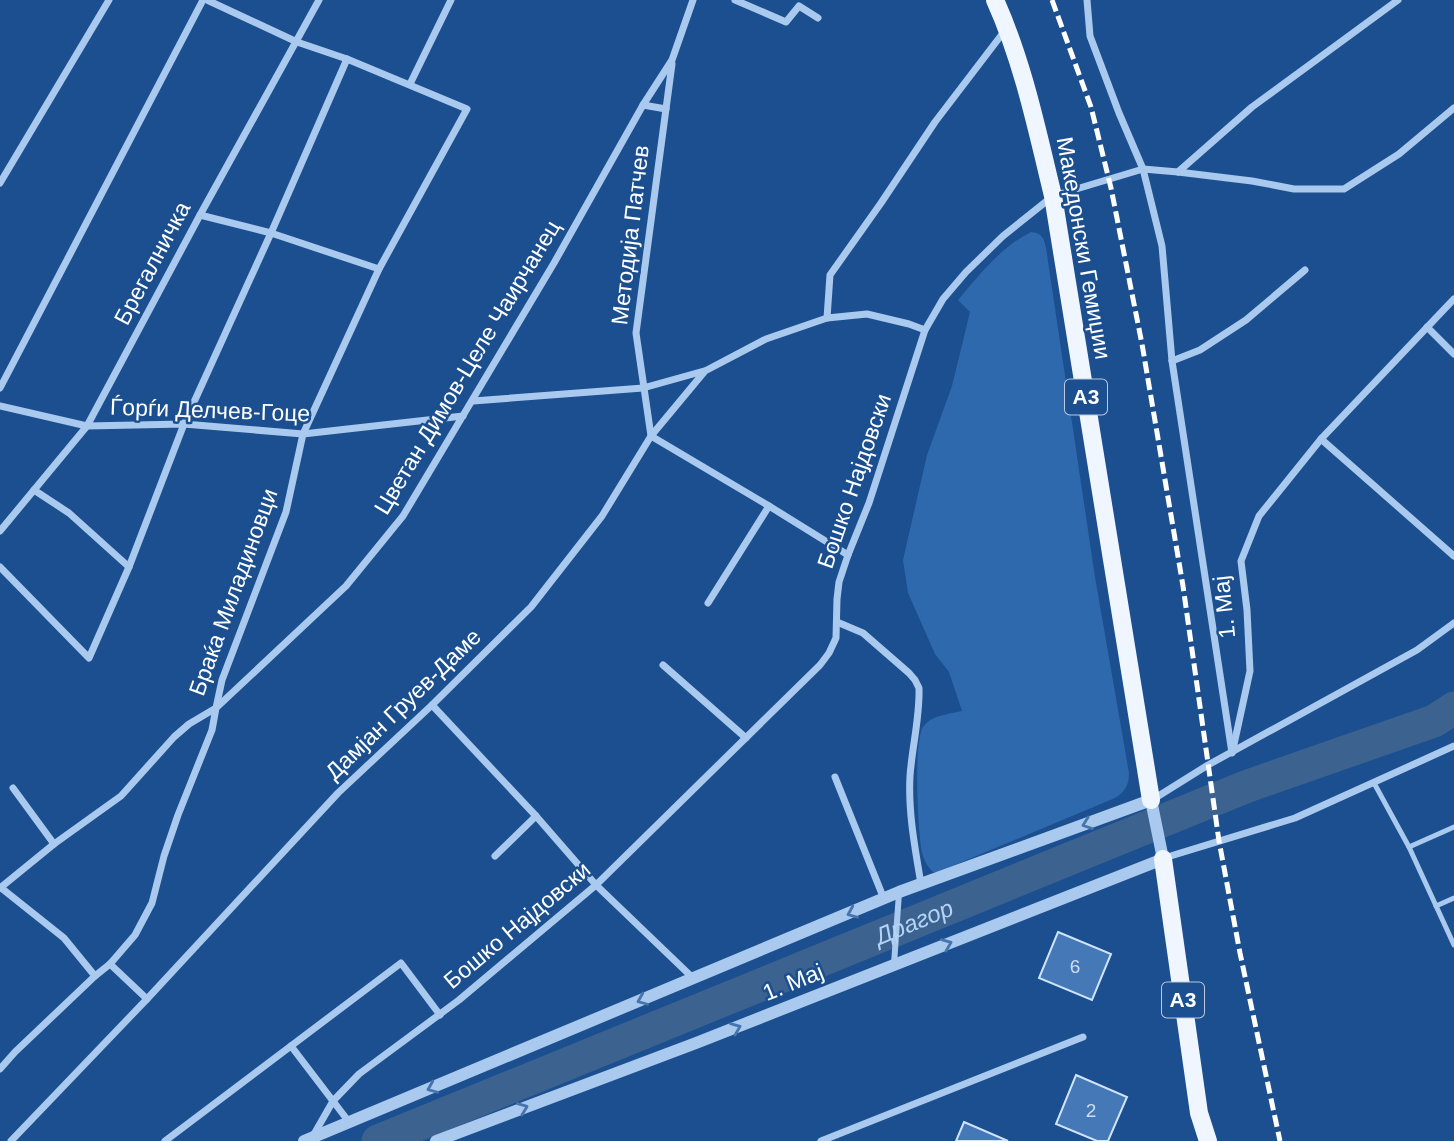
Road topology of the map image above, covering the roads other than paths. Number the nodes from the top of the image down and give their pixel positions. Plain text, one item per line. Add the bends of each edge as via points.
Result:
1 (109, 0) edge
2 (205, 0) edge
3 (320, 0) edge
4 (451, 0) edge
5 (693, 0) edge
6 (736, 0) edge
7 (995, 0) edge
8 (1087, 0) edge
9 (1398, 0) edge
10 (818, 18) dead end
11 (1007, 28) junction
12 (297, 41) junction
13 (347, 59) junction
14 (673, 60) junction
15 (410, 84) junction
16 (643, 105) junction
17 (1454, 108) edge
18 (666, 109) junction
19 (1143, 169) junction
20 (1178, 172) junction
21 (0, 183) edge
22 (1054, 196) junction
23 (200, 215) junction
24 (271, 233) junction
25 (379, 269) junction
26 (1305, 270) dead end
27 (1454, 299) edge
28 (827, 318) junction
29 (1427, 327) junction
30 (925, 330) junction
31 (1454, 354) edge
32 (1172, 361) junction
33 (705, 371) junction
34 (0, 388) edge
35 (643, 388) junction
36 (472, 401) junction
37 (0, 406) edge
38 (463, 416) junction
39 (184, 424) junction
40 (87, 426) junction
41 (303, 434) junction
42 (651, 436) junction
43 (1321, 439) junction
44 (34, 490) junction
45 (769, 506) junction
46 (0, 531) edge
47 (848, 555) junction
48 (1454, 556) edge
49 (0, 567) edge
50 (129, 567) junction
51 (708, 603) dead end
52 (837, 622) junction
53 (1454, 623) edge
54 (663, 665) dead end
55 (432, 705) junction
56 (216, 708) junction
57 (746, 738) junction
58 (1454, 746) edge
59 (1232, 753) junction
60 (835, 777) dead end
61 (1374, 782) junction
62 (13, 788) dead end
63 (1151, 800) junction
64 (536, 816) junction
65 (1454, 827) edge
66 (54, 844) junction
67 (1409, 846) junction
68 (495, 856) dead end
69 (1163, 859) junction
70 (921, 884) junction
71 (596, 885) junction
72 (0, 887) edge
73 (900, 892) junction
74 (1454, 898) edge
75 (884, 899) junction
76 (1436, 906) junction
77 (1454, 945) edge
78 (895, 958) junction
79 (110, 964) junction
80 (94, 976) junction
81 (694, 979) junction
82 (147, 999) junction
83 (440, 1015) junction
84 (1083, 1037) dead end
85 (291, 1046) junction
86 (0, 1069) edge
87 (333, 1101) junction
88 (349, 1122) junction
89 (308, 1139) edge
90 (11, 1141) edge
91 (165, 1141) edge
92 (436, 1141) edge
93 (821, 1141) edge
94 (1208, 1141) edge

1 - 21 street
2 - 12 street
2 - 34 street
3 - 12 street, Брегалничка
4 - 15 street
5 - 14 street, Цветан Димов-Целе Чаирчанец
6 - 10 street via 786,22 799,6
7 - 11 main road, Македонски Гемиџии / A3
8 - 19 street via 1090,36
9 - 20 street via 1252,107
11 - 22 main road, Македонски Гемиџии / A3
11 - 28 street via 935,122 830,275
12 - 13 street
12 - 23 street, Брегалничка
13 - 15 street
13 - 24 street
14 - 16 street, Цветан Димов-Целе Чаирчанец
14 - 18 street, Методија Патчев
15 - 25 street, Браќа Миладиновци via 467,109
16 - 18 street
16 - 36 street, Цветан Димов-Целе Чаирчанец
17 - 20 street via 1399,154 1344,189 1294,189
18 - 35 street, Методија Патчев via 636,333
19 - 20 street
19 - 22 street
19 - 32 street via 1162,246
22 - 30 street via 966,272
22 - 63 main road, Македонски Гемиџии / A3
23 - 24 street
23 - 40 street, Брегалничка
24 - 25 street
24 - 39 street
25 - 41 street, Браќа Миладиновци
26 - 32 street via 1246,320 1200,350
27 - 29 street, 1. Мај
28 - 30 street, Дамјан Груев-Даме via 867,314
28 - 33 street, Дамјан Груев-Даме via 766,339
29 - 31 street
29 - 43 street, 1. Мај
30 - 47 street, Бошко Најдовски
32 - 59 street
33 - 35 street
33 - 42 street, Дамјан Груев-Даме
35 - 36 street
35 - 42 street, Методија Патчев
36 - 38 street, Цветан Димов-Целе Чаирчанец
37 - 40 street, Ѓорѓи Делчев-Гоце
38 - 41 street, Ѓорѓи Делчев-Гоце
38 - 56 street, Цветан Димов-Целе Чаирчанец via 403,516 345,586
39 - 40 street, Ѓорѓи Делчев-Гоце
39 - 41 street, Ѓорѓи Делчев-Гоце
39 - 50 street
40 - 44 street, Брегалничка
41 - 56 street, Браќа Миладиновци via 286,512 222,680
42 - 45 street
42 - 55 street, Дамјан Груев-Даме via 603,516 531,607
43 - 48 street
43 - 59 street, 1. Мај via 1259,516 1241,561 1250,671
44 - 46 street, Брегалничка
44 - 50 street via 69,513
45 - 47 street
45 - 51 street
47 - 52 street, Бошко Најдовски via 839,582
49 - 50 street via 89,658
52 - 57 street, Бошко Најдовски via 836,638 820,665
52 - 70 street via 863,633 909,673 919,688 910,796
53 - 59 street, 1. Мај via 1417,650
54 - 57 street
55 - 64 street
55 - 82 street, Дамјан Груев-Даме via 338,793
56 - 66 street, Браќа Миладиновци via 174,737 121,796
56 - 79 street via 152,903 135,935
57 - 71 street, Бошко Најдовски
58 - 61 street
59 - 63 street, 1. Мај
60 - 75 street
61 - 67 lane
61 - 69 street via 1295,818
62 - 66 street
63 - 69 street, A3
63 -> 70 street, 1. Мај
64 - 68 street
64 - 71 street
65 - 67 lane
66 - 72 street, Браќа Миладиновци
67 - 76 lane
78 -> 69 street, 1. Мај
69 - 94 main road, A3 via 1199,1113
70 - 73 street, 1. Мај
71 - 81 street
71 - 83 street, Бошко Најдовски
72 - 80 street via 64,938
73 - 75 street, 1. Мај
73 - 78 street
74 - 76 lane
75 -> 81 street, 1. Мај
76 - 77 lane
92 -> 78 street, 1. Мај via 696,1043
79 - 80 street
79 - 82 street
80 - 86 street
81 -> 88 street, 1. Мај
82 - 90 street, Дамјан Груев-Даме
83 - 85 street via 401,963
83 - 87 street, Бошко Најдовски via 359,1074
84 - 93 street
85 - 87 street
85 - 91 street
87 - 88 street
87 - 89 street, Бошко Најдовски
88 - 89 street, 1. Мај

